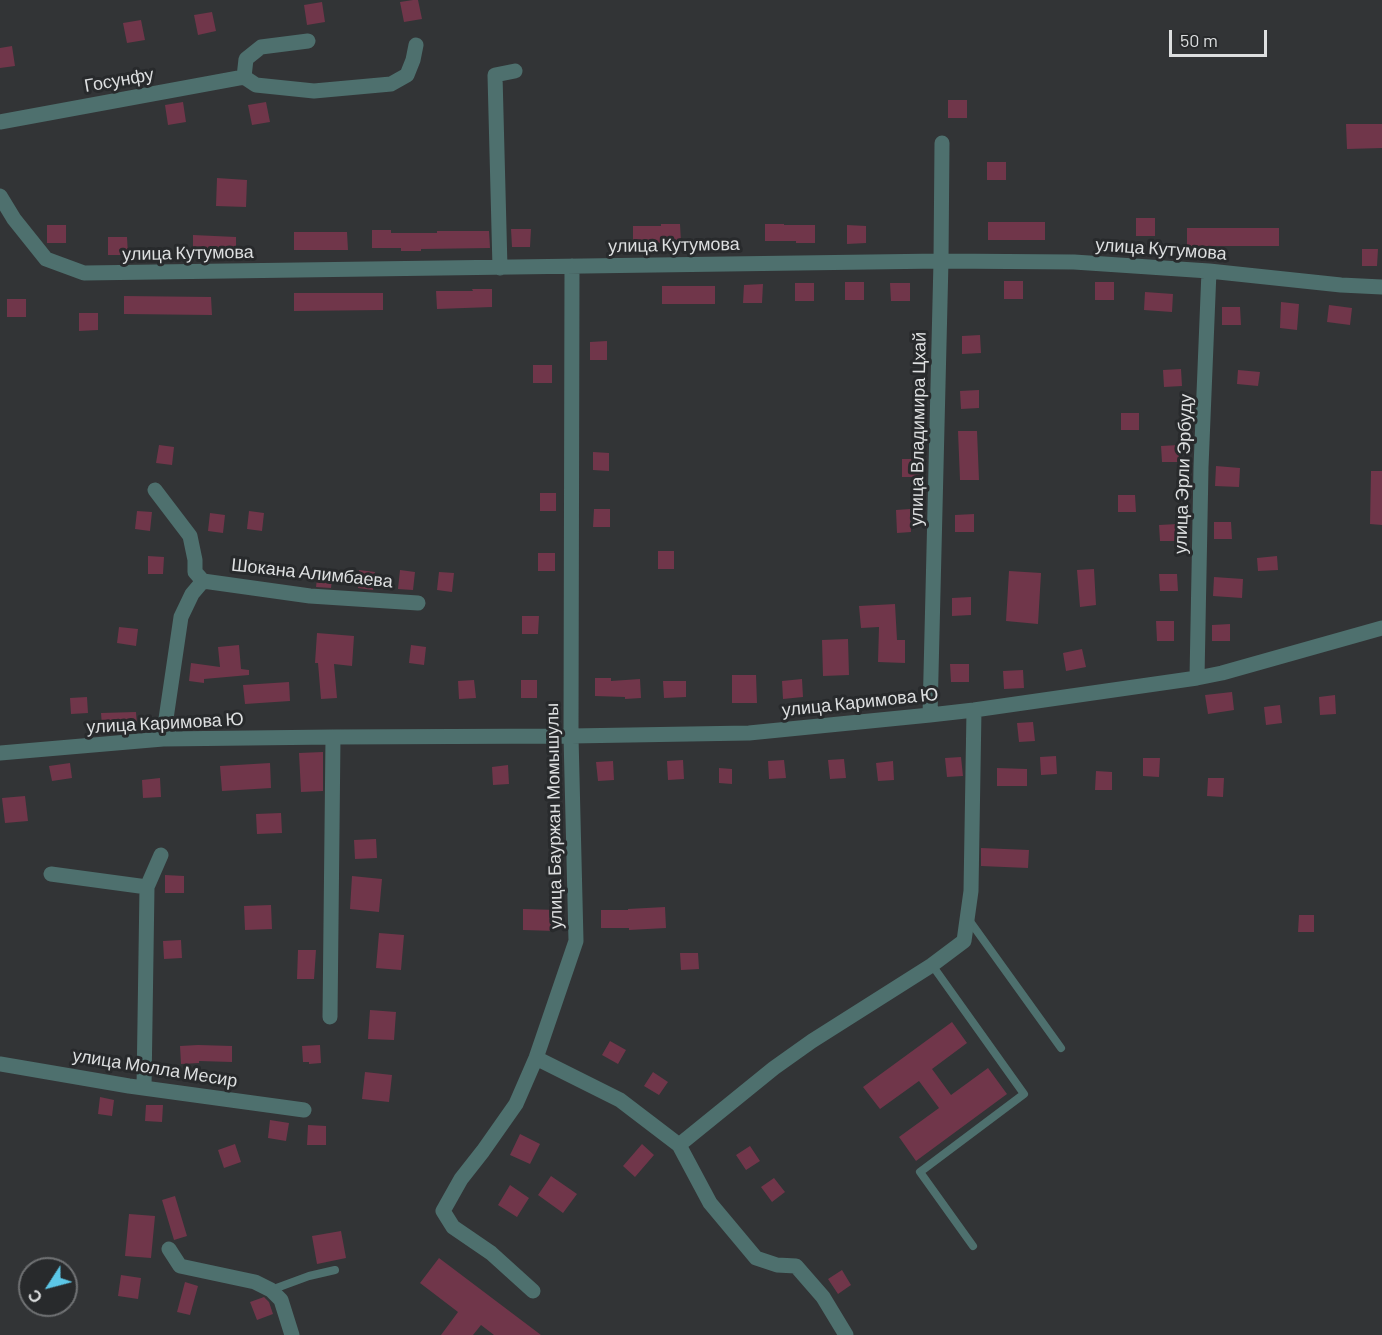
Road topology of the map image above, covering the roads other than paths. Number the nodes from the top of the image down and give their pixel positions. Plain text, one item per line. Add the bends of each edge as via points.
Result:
1 (308, 41) dead end
2 (416, 45) dead end
3 (515, 71) dead end
4 (244, 77) junction
5 (0, 122) edge
6 (942, 143) dead end
7 (0, 196) edge
8 (941, 261) junction
9 (572, 266) junction
10 (500, 268) junction
11 (1209, 271) junction
12 (1382, 286) edge
13 (155, 490) dead end
14 (202, 580) junction
15 (418, 603) dead end
16 (1382, 628) edge
17 (1197, 678) junction
18 (974, 710) junction
19 (930, 715) junction
20 (571, 736) junction
21 (333, 737) junction
22 (163, 740) junction
23 (0, 753) edge
24 (161, 855) dead end
25 (51, 874) dead end
26 (147, 887) junction
27 (968, 919) junction
28 (932, 965) junction
29 (330, 1017) dead end
30 (1061, 1048) dead end
31 (536, 1058) junction
32 (0, 1064) edge
33 (144, 1088) junction
34 (304, 1110) dead end
35 (679, 1145) junction
36 (973, 1246) dead end
37 (169, 1249) dead end
38 (335, 1270) dead end
39 (271, 1290) junction
40 (533, 1291) dead end
41 (292, 1335) edge
42 (846, 1335) edge

1 - 4 street via 261,48 246,59
2 - 4 street, Госунфу via 406,75 391,84 314,91 256,85
3 - 10 street via 495,75
4 - 5 street, Госунфу
6 - 8 street, улица Владимира Цхай
7 - 10 street, улица Кутумова via 46,259 84,273
8 - 9 street, улица Кутумова
8 - 11 street, улица Кутумова via 1074,262
8 - 19 street, улица Владимира Цхай
9 - 10 street, улица Кутумова
9 - 20 street, улица Бауржан Момышулы
11 - 12 street, улица Кутумова
11 - 17 street, улица Эрли Эрбуду
13 - 14 street via 190,536 195,572
14 - 15 street, Шокана Алимбаева via 310,596
14 - 22 street via 181,617
16 - 17 street, улица Каримова Ю
17 - 18 street, улица Каримова Ю
18 - 19 street, улица Каримова Ю
18 - 27 street via 972,891
19 - 20 street, улица Каримова Ю via 749,733
20 - 21 street, улица Каримова Ю
20 - 31 street, улица Бауржан Момышулы via 576,941
21 - 22 street, улица Каримова Ю
21 - 29 street
22 - 23 street, улица Каримова Ю
24 - 26 street
25 - 26 street
26 - 33 street
27 - 28 street via 964,942
27 - 30 lane
28 - 35 street via 774,1068
28 - 36 lane via 1024,1094 920,1172
31 - 35 street via 620,1100
31 - 40 street, улица Бауржан Момышулы via 516,1104 461,1179 443,1211 453,1227 491,1253
32 - 33 street, улица Молла Месир
33 - 34 street, улица Молла Месир
35 - 42 street via 710,1203 756,1258 796,1266 823,1297
37 - 39 street via 180,1266 255,1282
38 - 39 lane
39 - 41 street via 281,1300

